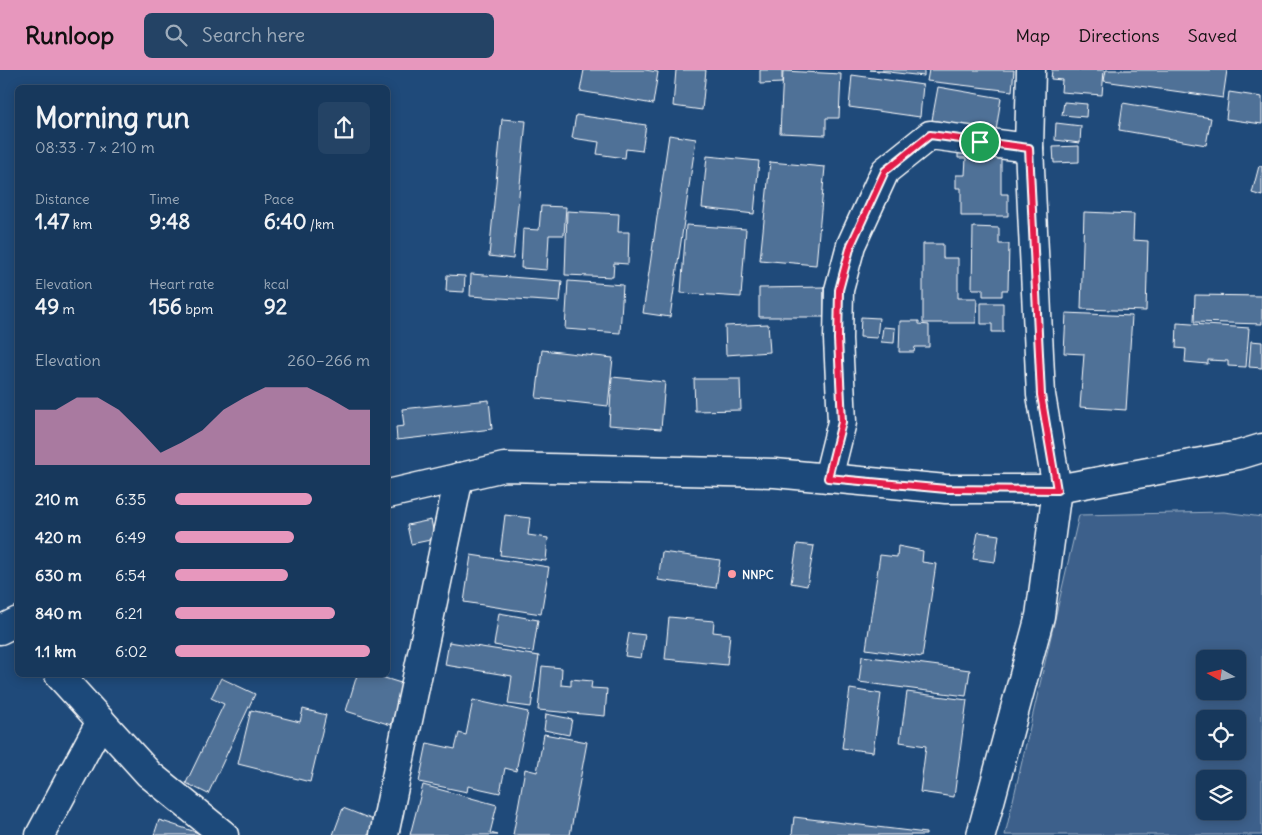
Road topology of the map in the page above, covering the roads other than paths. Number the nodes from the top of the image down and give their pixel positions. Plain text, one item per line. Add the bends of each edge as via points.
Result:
1 (1031, 70) edge
2 (1029, 148) junction
3 (1262, 448) edge
4 (460, 477) junction
5 (828, 478) junction
6 (1057, 490) junction
7 (390, 494) edge
8 (61, 677) edge
9 (101, 721) junction
10 (40, 835) edge
11 (224, 835) edge
12 (384, 835) edge
13 (981, 835) edge

1 - 2 street
2 - 5 street via 930,135 885,171 851,245 839,290 842,422
2 - 6 street via 1041,395
3 - 6 street
4 - 5 street via 504,467 775,473
4 - 7 street
4 - 12 street
5 - 6 street via 946,489
6 - 13 street via 1040,616
8 - 9 street
9 - 10 street
9 - 11 street via 149,774

